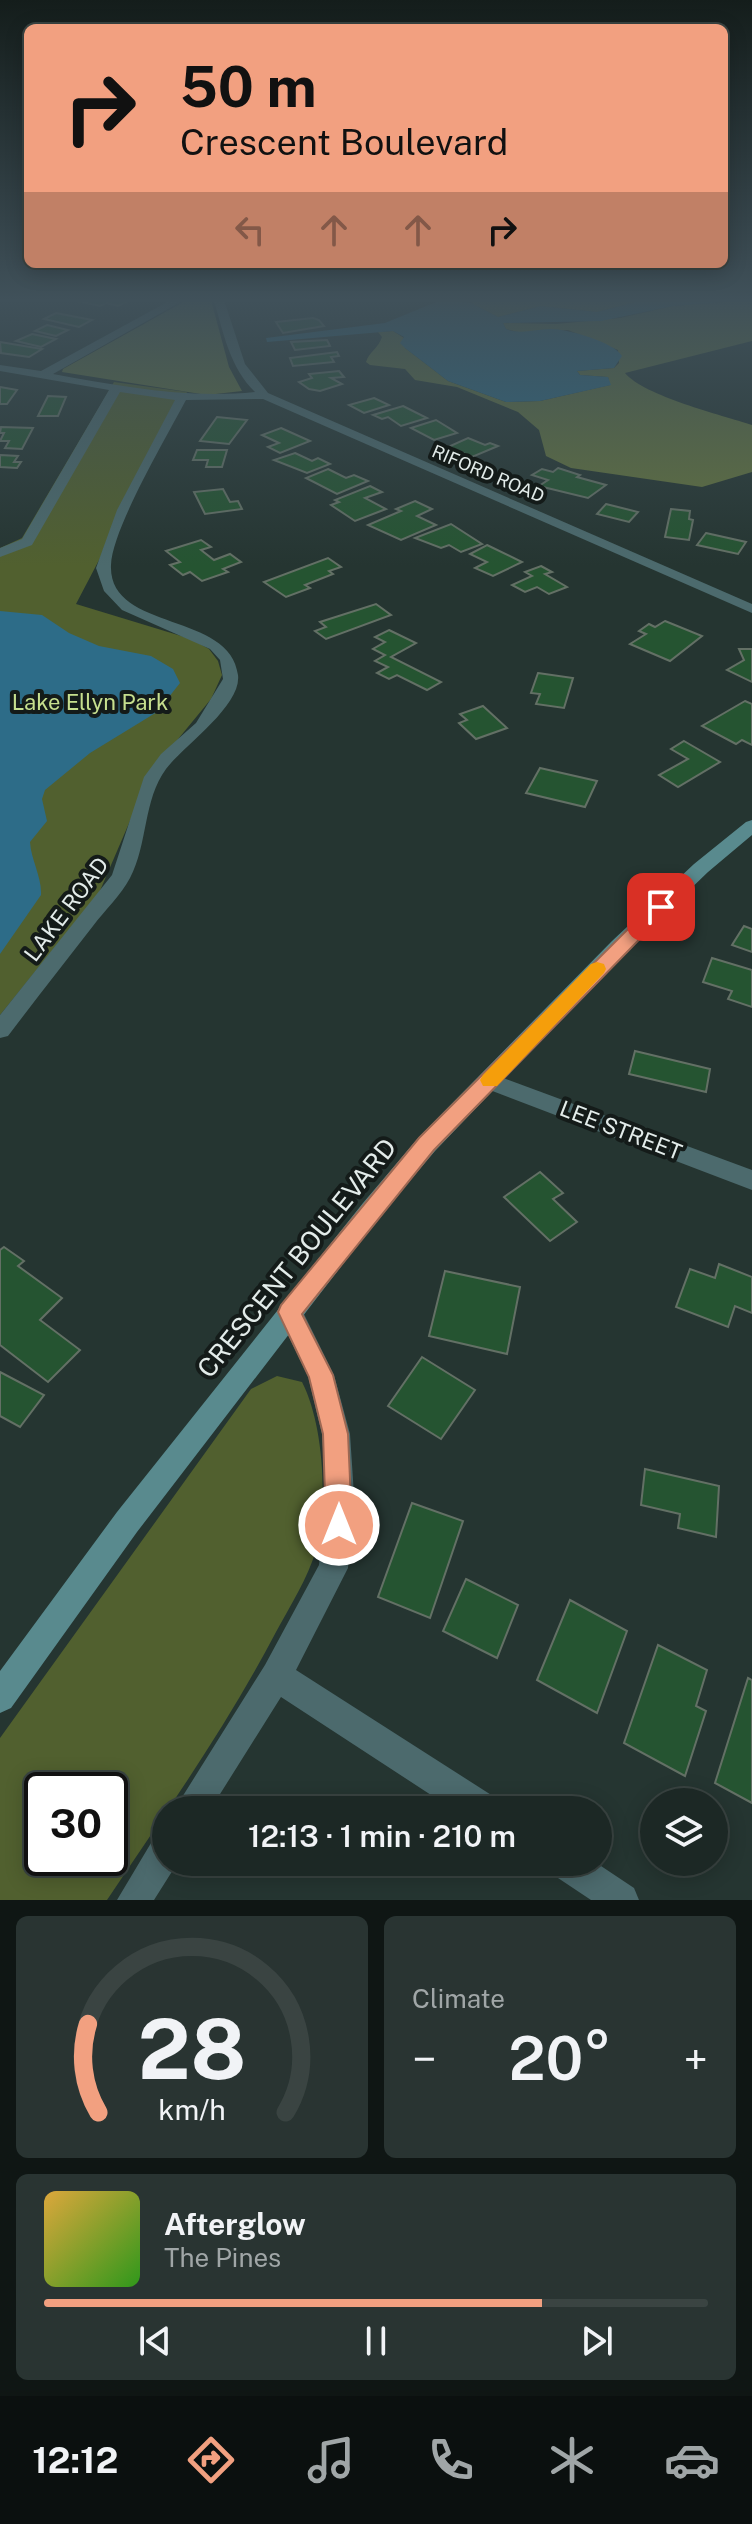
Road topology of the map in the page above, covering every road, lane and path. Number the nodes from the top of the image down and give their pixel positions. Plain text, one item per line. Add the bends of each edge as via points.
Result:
1 (116, 389) edge
2 (129, 389) edge
3 (257, 389) edge
4 (264, 395) junction
5 (183, 396) junction
6 (0, 553) edge
7 (752, 609) edge
8 (752, 826) edge
9 (0, 1030) edge
10 (490, 1081) junction
11 (752, 1180) edge
12 (290, 1312) junction
13 (276, 1676) junction
14 (0, 1697) edge
15 (200, 1796) edge
16 (462, 1796) edge
17 (152, 1872) edge
18 (585, 1876) edge
19 (134, 1900) edge
20 (622, 1900) edge

1 - 6 street via 27,542
2 - 5 street
3 - 4 street, RIFORD ROAD
4 - 5 street
4 - 7 street, RIFORD ROAD
5 - 9 street, LAKE ROAD via 110,540 103,567 128,606 157,624 220,647 232,682 201,728 151,780 133,853 121,877
8 - 10 street, CRESCENT BOULEVARD via 619,946
10 - 11 street, LEE STREET
10 - 12 street, CRESCENT BOULEVARD via 427,1144
12 - 13 street via 321,1375 336,1434 339,1525 333,1568
12 - 14 street, CRESCENT BOULEVARD
13 - 15 street
13 - 16 street
17 - 19 street
18 - 20 street

